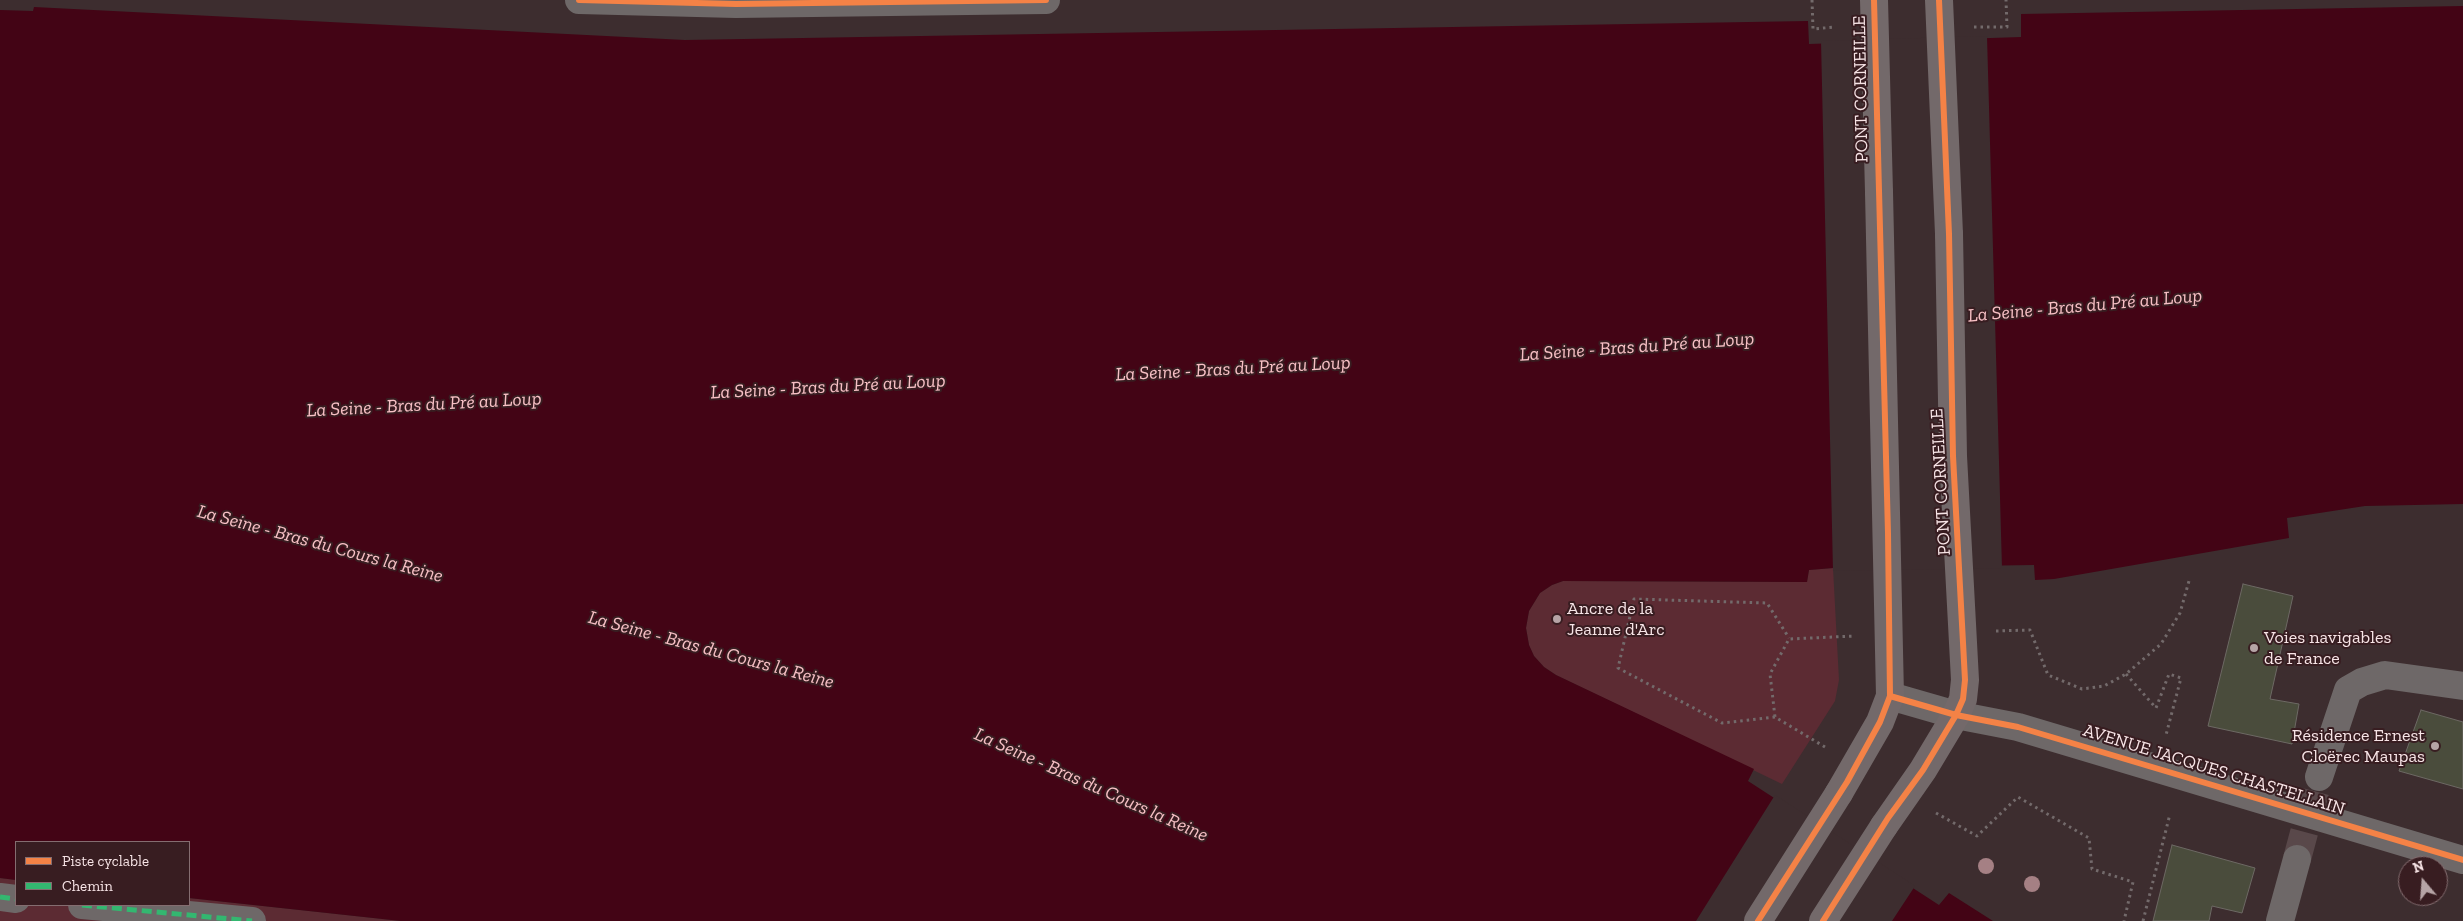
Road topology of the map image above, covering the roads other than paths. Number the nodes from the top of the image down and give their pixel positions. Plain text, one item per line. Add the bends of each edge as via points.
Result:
1 (579, 0) edge
2 (1046, 0) edge
3 (1874, 0) edge
4 (1940, 0) edge
5 (2463, 686) edge
6 (1890, 696) junction
7 (1956, 714) junction
8 (2319, 777) tunnel mouth
9 (2297, 859) tunnel mouth
10 (2463, 860) edge
11 (0, 897) edge
12 (15, 898) edge
13 (93, 906) edge
14 (252, 921) edge
15 (1758, 921) edge
16 (1823, 921) edge
17 (2280, 921) edge

1 - 2 street via 736,4
3 - 6 main road, PONT CORNEILLE, bridge
4 - 7 main road, PONT CORNEILLE, bridge via 1953,456 1965,680
5 - 8 street via 2385,675 2348,690
6 - 7 street, AVENUE JACQUES CHASTELLAIN
6 - 15 main road, PONT CORNEILLE, bridge via 1880,722 1851,775
7 - 10 street, AVENUE JACQUES CHASTELLAIN, bridge via 2018,727
7 - 16 main road, PONT CORNEILLE, bridge via 1923,770 1888,818
9 - 17 street
11 - 12 street
13 - 14 street

